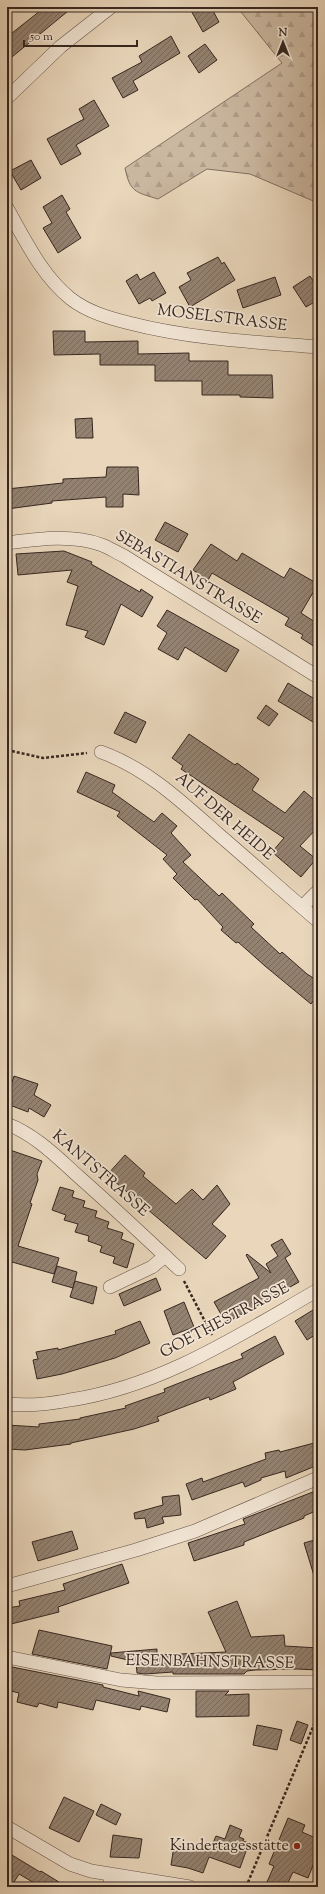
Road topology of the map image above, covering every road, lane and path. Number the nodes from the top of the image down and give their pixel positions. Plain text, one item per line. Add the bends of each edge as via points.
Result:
1 (111, 7) edge
2 (7, 98) edge
3 (7, 208) edge
4 (318, 347) edge
5 (7, 543) edge
6 (318, 677) edge
7 (7, 750) edge
8 (101, 752) joint
9 (318, 891) edge
10 (302, 907) junction
11 (318, 921) edge
12 (7, 1124) edge
13 (166, 1256) junction
14 (179, 1268) joint
15 (110, 1287) dead end
16 (318, 1290) edge
17 (219, 1347) junction
18 (7, 1404) edge
19 (318, 1478) edge
20 (7, 1586) edge
21 (7, 1657) edge
22 (318, 1682) edge
23 (318, 1715) edge
24 (7, 1827) edge
25 (110, 1881) edge
26 (190, 1887) edge
27 (246, 1887) edge

1 - 2 street via 60,47
3 - 4 street, MOSELSTRASSE via 37,260 53,281 71,299 86,309 109,318 187,335
5 - 6 street, SEBASTIANSTRASSE via 55,539 82,540 102,545 124,556
7 - 8 path via 43,758
8 - 10 street, AUF DER HEIDE via 124,761 150,777 187,806
9 - 10 street
10 - 11 street, AUF DER HEIDE
12 - 13 street, KANTSTRASSE via 30,1136 47,1150
13 - 14 street, KANTSTRASSE
13 - 15 street via 152,1267
14 - 17 path via 184,1273 184,1281
16 - 17 street, GOETHESTRASSE
17 - 18 street, GOETHESTRASSE via 172,1371 88,1398 54,1403
19 - 20 street via 195,1531
21 - 22 street, EISENBAHNSTRASSE via 121,1680 157,1683
23 - 27 path
24 - 25 street via 70,1864
25 - 26 street

